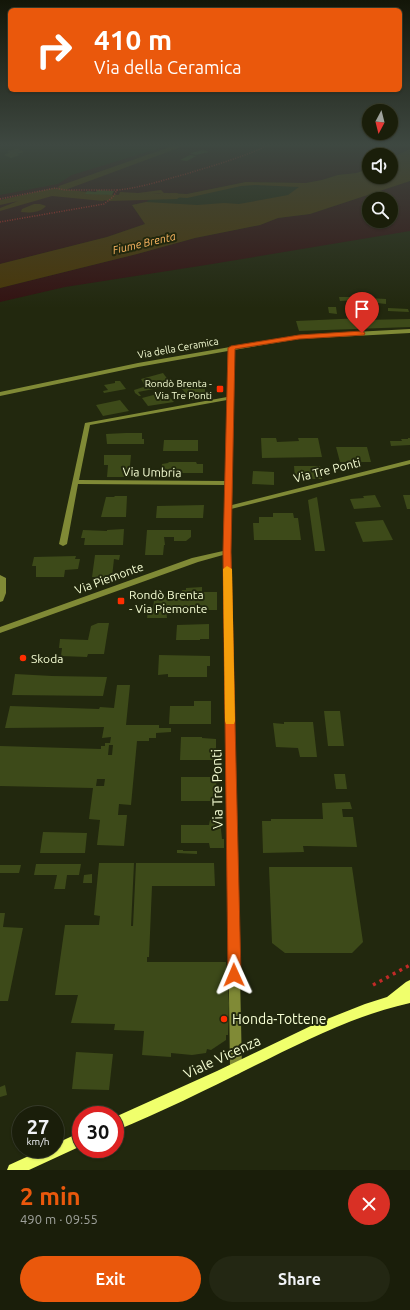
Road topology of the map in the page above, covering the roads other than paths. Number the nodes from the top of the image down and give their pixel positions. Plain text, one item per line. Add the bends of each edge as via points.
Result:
1 (410, 331) edge
2 (231, 348) junction
3 (0, 394) edge
4 (230, 398) junction
5 (410, 462) edge
6 (75, 482) junction
7 (228, 483) junction
8 (228, 508) junction
9 (62, 544) dead end
10 (227, 552) junction
11 (0, 577) edge
12 (0, 599) edge
13 (0, 630) edge
14 (410, 986) edge
15 (410, 997) edge
16 (388, 1001) junction
17 (236, 1069) junction
18 (124, 1120) edge
19 (72, 1143) edge
20 (14, 1170) edge

1 - 2 street, Via della Ceramica via 299,337
2 - 3 street, Via della Ceramica via 138,364
2 - 4 street, Via Tre Ponti
4 - 6 street via 87,424
4 - 7 street, Via Tre Ponti
5 - 8 street, Via Tre Ponti
6 - 7 street, Via Umbria
6 - 9 street
7 - 8 street, Via Tre Ponti
8 - 10 street, Via Tre Ponti
10 - 13 street, Via Piemonte via 195,560
10 - 17 street, Via Tre Ponti
11 - 12 street
14 - 16 main road, Viale Vicenza
15 - 16 main road, Viale Vicenza
16 - 17 main road, Viale Vicenza via 316,1029
17 - 18 main road, Viale Vicenza
19 - 20 main road

